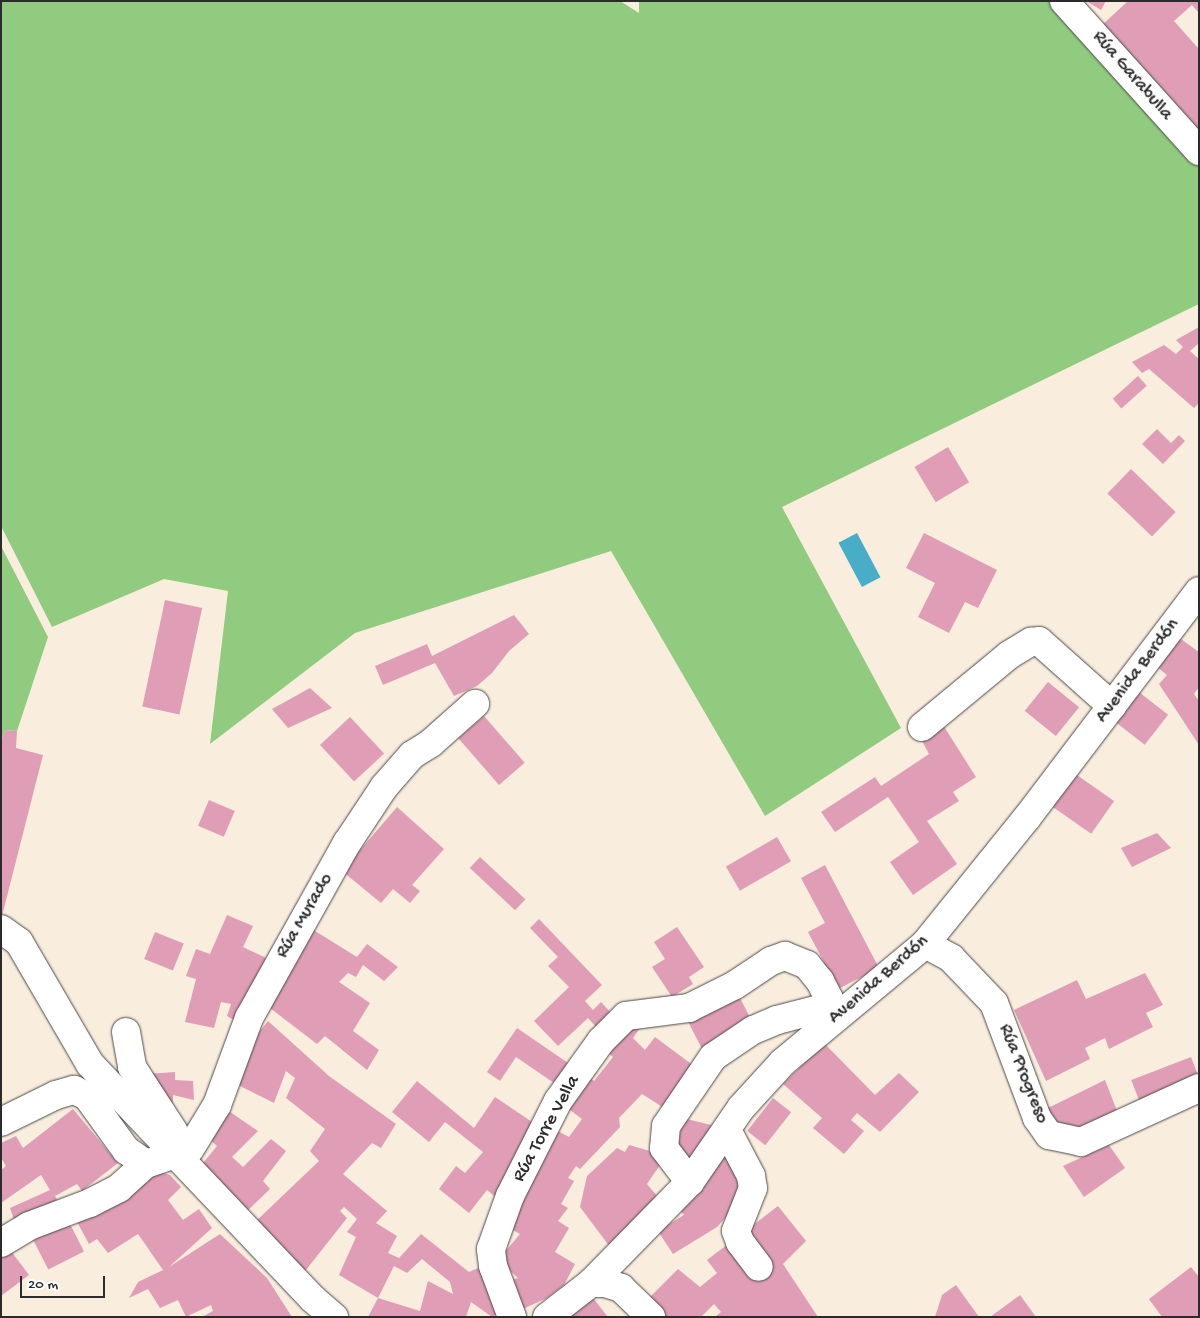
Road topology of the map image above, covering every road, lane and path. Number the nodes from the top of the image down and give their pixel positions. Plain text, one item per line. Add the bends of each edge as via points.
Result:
1 (1064, 1) edge
2 (1199, 151) edge
3 (1199, 591) edge
4 (475, 704) dead end
5 (1112, 706) junction
6 (922, 727) dead end
7 (1, 929) edge
8 (925, 944) junction
9 (832, 1012) junction
10 (126, 1032) dead end
11 (1199, 1088) edge
12 (1, 1122) edge
13 (727, 1130) junction
14 (184, 1152) junction
15 (146, 1164) junction
16 (690, 1182) junction
17 (1, 1243) edge
18 (759, 1267) dead end
19 (591, 1283) junction
20 (334, 1317) edge
21 (512, 1317) edge
22 (547, 1317) edge
23 (651, 1317) edge

1 - 2 street, Rúa Garabulla
3 - 5 street, Avenida Berdón
4 - 14 street, Rúa Murado via 431,743 412,755 384,787 347,843 249,1018 217,1106
5 - 6 street via 1039,641 1009,655
5 - 8 street, Avenida Berdón
7 - 14 street via 19,942 90,1064
8 - 9 street, Avenida Berdón
8 - 11 street, Rúa Progreso via 951,958 994,1003 1038,1118 1050,1135 1081,1142
9 - 13 street, Avenida Berdón via 741,1108
9 - 16 street via 769,1023 713,1058 666,1126 664,1148
9 - 21 street, Rúa Torre Vella via 820,981 807,965 785,956 689,1008 626,1016 601,1041 558,1101 510,1196 491,1249 493,1266
10 - 14 street via 132,1067
12 - 15 street via 56,1095 74,1090 87,1096 126,1150
13 - 16 street, Avenida Berdón
13 - 18 street via 751,1176 753,1188 736,1230 740,1242
14 - 15 street
14 - 20 street via 313,1299
15 - 17 street via 120,1188 29,1226
16 - 19 street, Avenida Berdón
19 - 22 street, Avenida Berdón
19 - 23 street via 605,1282 622,1288

